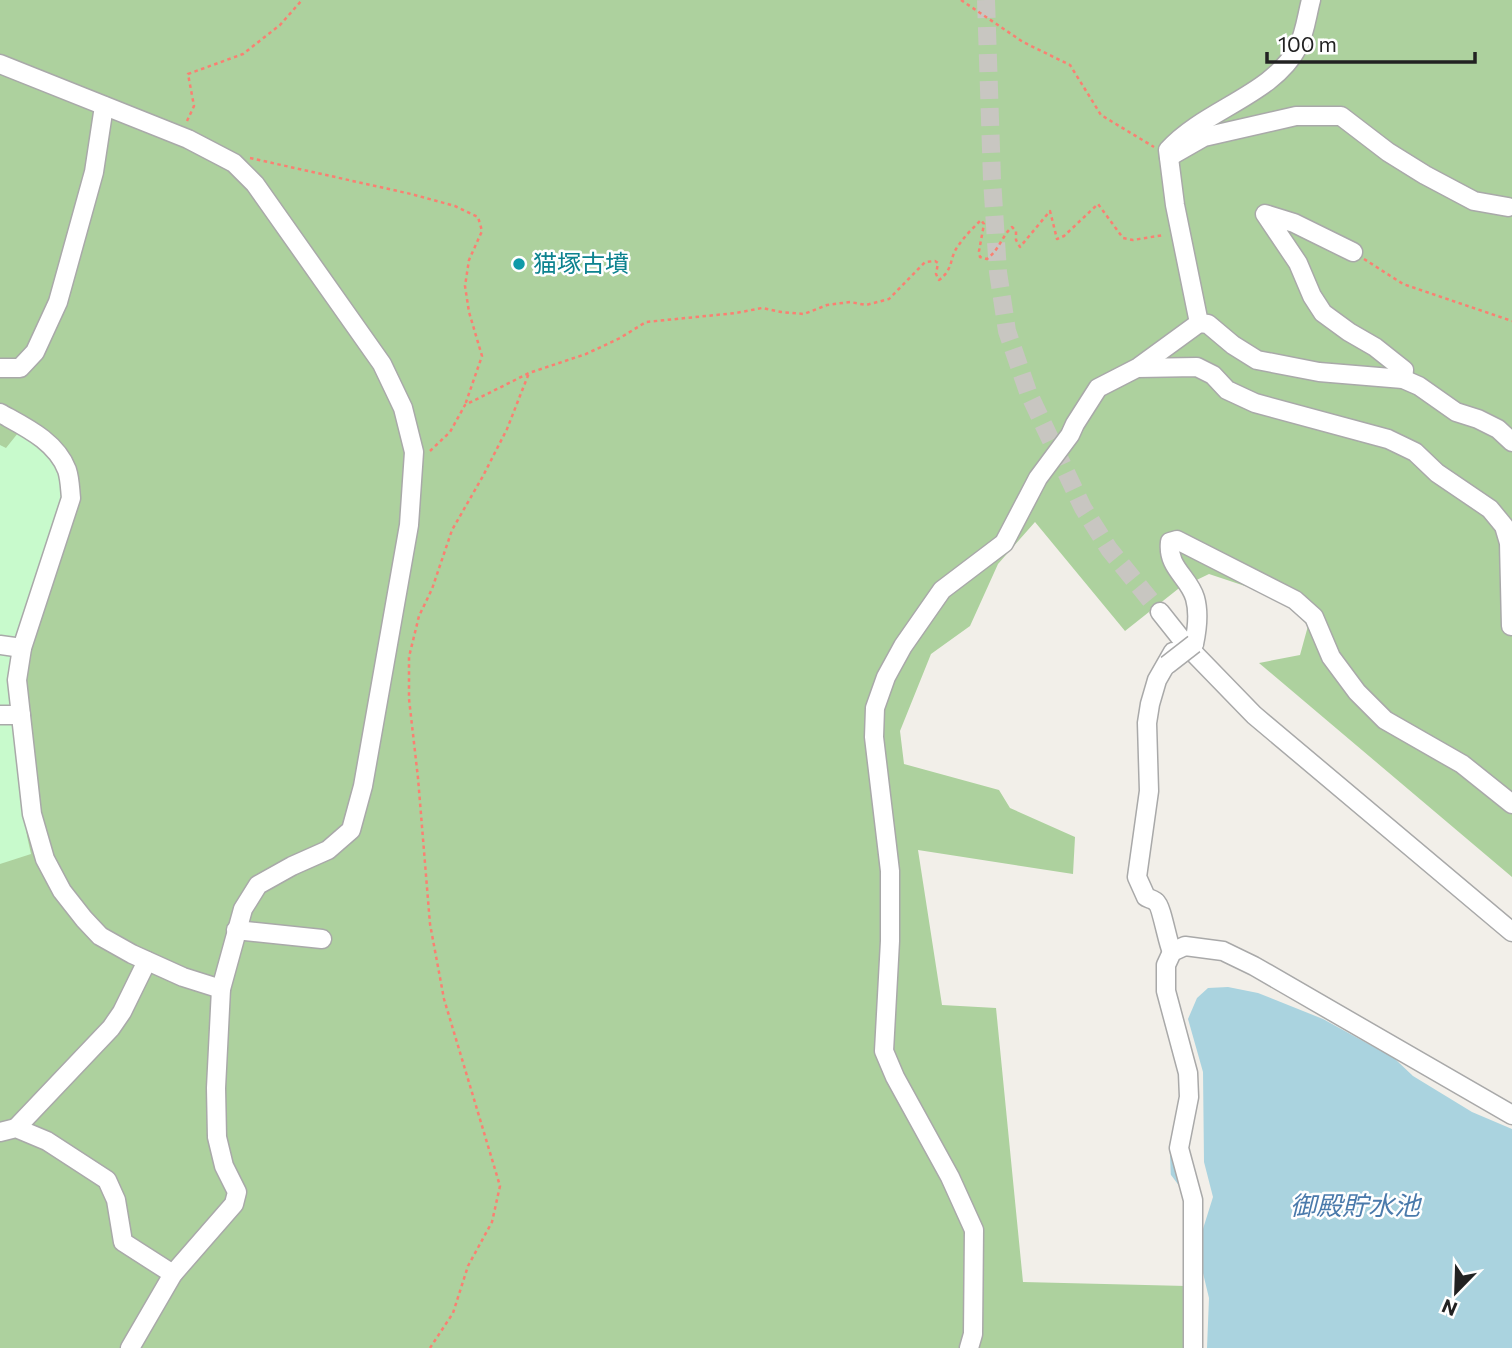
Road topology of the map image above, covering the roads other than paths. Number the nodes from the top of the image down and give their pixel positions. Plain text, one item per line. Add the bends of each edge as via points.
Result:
1 (1311, 0) edge
2 (0, 64) edge
3 (104, 106) junction
4 (1169, 157) junction
5 (1508, 208) dead end
6 (1353, 252) road end
7 (1199, 323) junction
8 (0, 368) edge
9 (1137, 368) junction
10 (1403, 379) junction
11 (0, 413) edge
12 (1512, 442) edge
13 (1160, 612) tunnel mouth
14 (1511, 626) edge
15 (1177, 634) junction
16 (0, 645) edge
17 (22, 648) junction
18 (1167, 665) junction
19 (0, 715) edge
20 (21, 715) junction
21 (1512, 804) edge
22 (236, 930) junction
23 (1512, 932) edge
24 (322, 939) dead end
25 (1172, 952) junction
26 (146, 961) junction
27 (221, 989) junction
28 (1512, 1115) edge
29 (8, 1130) edge
30 (173, 1274) junction
31 (130, 1348) edge
32 (970, 1348) edge
33 (1193, 1348) edge

1 - 4 street via 1298,45 1284,67 1269,82 1181,136 1168,150
2 - 3 street
3 - 8 street via 94,172 58,302 35,352 20,368
3 - 22 street via 234,163 255,184 382,364 403,408 414,452 409,525 363,786 351,830 328,850 258,885
4 - 5 street via 1204,136 1296,116 1341,116 1425,176 1474,201
4 - 7 street
6 - 10 street via 1265,214 1298,263 1323,313 1404,370
7 - 9 street
7 - 10 street via 1208,324 1257,360 1319,372
9 - 14 street via 1196,367 1255,403 1388,439 1415,452 1490,509 1504,526 1509,543
9 - 32 street via 1098,388 1038,478 1004,543 942,590 903,646 875,708 874,737 890,871 884,1051 974,1230
10 - 12 street via 1456,412 1498,429
11 - 17 street via 37,434 58,453 68,472 71,498
13 - 15 street
15 - 18 street
15 - 23 street via 1254,715
16 - 17 street
17 - 20 street via 17,680
18 - 21 street, bridge via 1194,644 1197,632 1195,598 1169,554 1170,542 1177,540 1295,600 1314,617 1331,657 1357,692 1385,720 1462,764
18 - 25 street via 1157,680 1147,723 1149,791 1137,877 1146,897 1160,908
19 - 20 street
20 - 26 street via 32,814 45,859 62,891 100,936
22 - 24 street
22 - 27 street
25 - 28 street via 1202,946 1244,961
25 - 33 street via 1166,965 1166,991 1188,1073 1189,1097 1179,1148 1193,1200
26 - 27 street
26 - 29 street via 111,1028
27 - 30 street via 217,1137 237,1192 234,1204
29 - 30 street via 47,1141 107,1180 116,1200 123,1242
30 - 31 street

